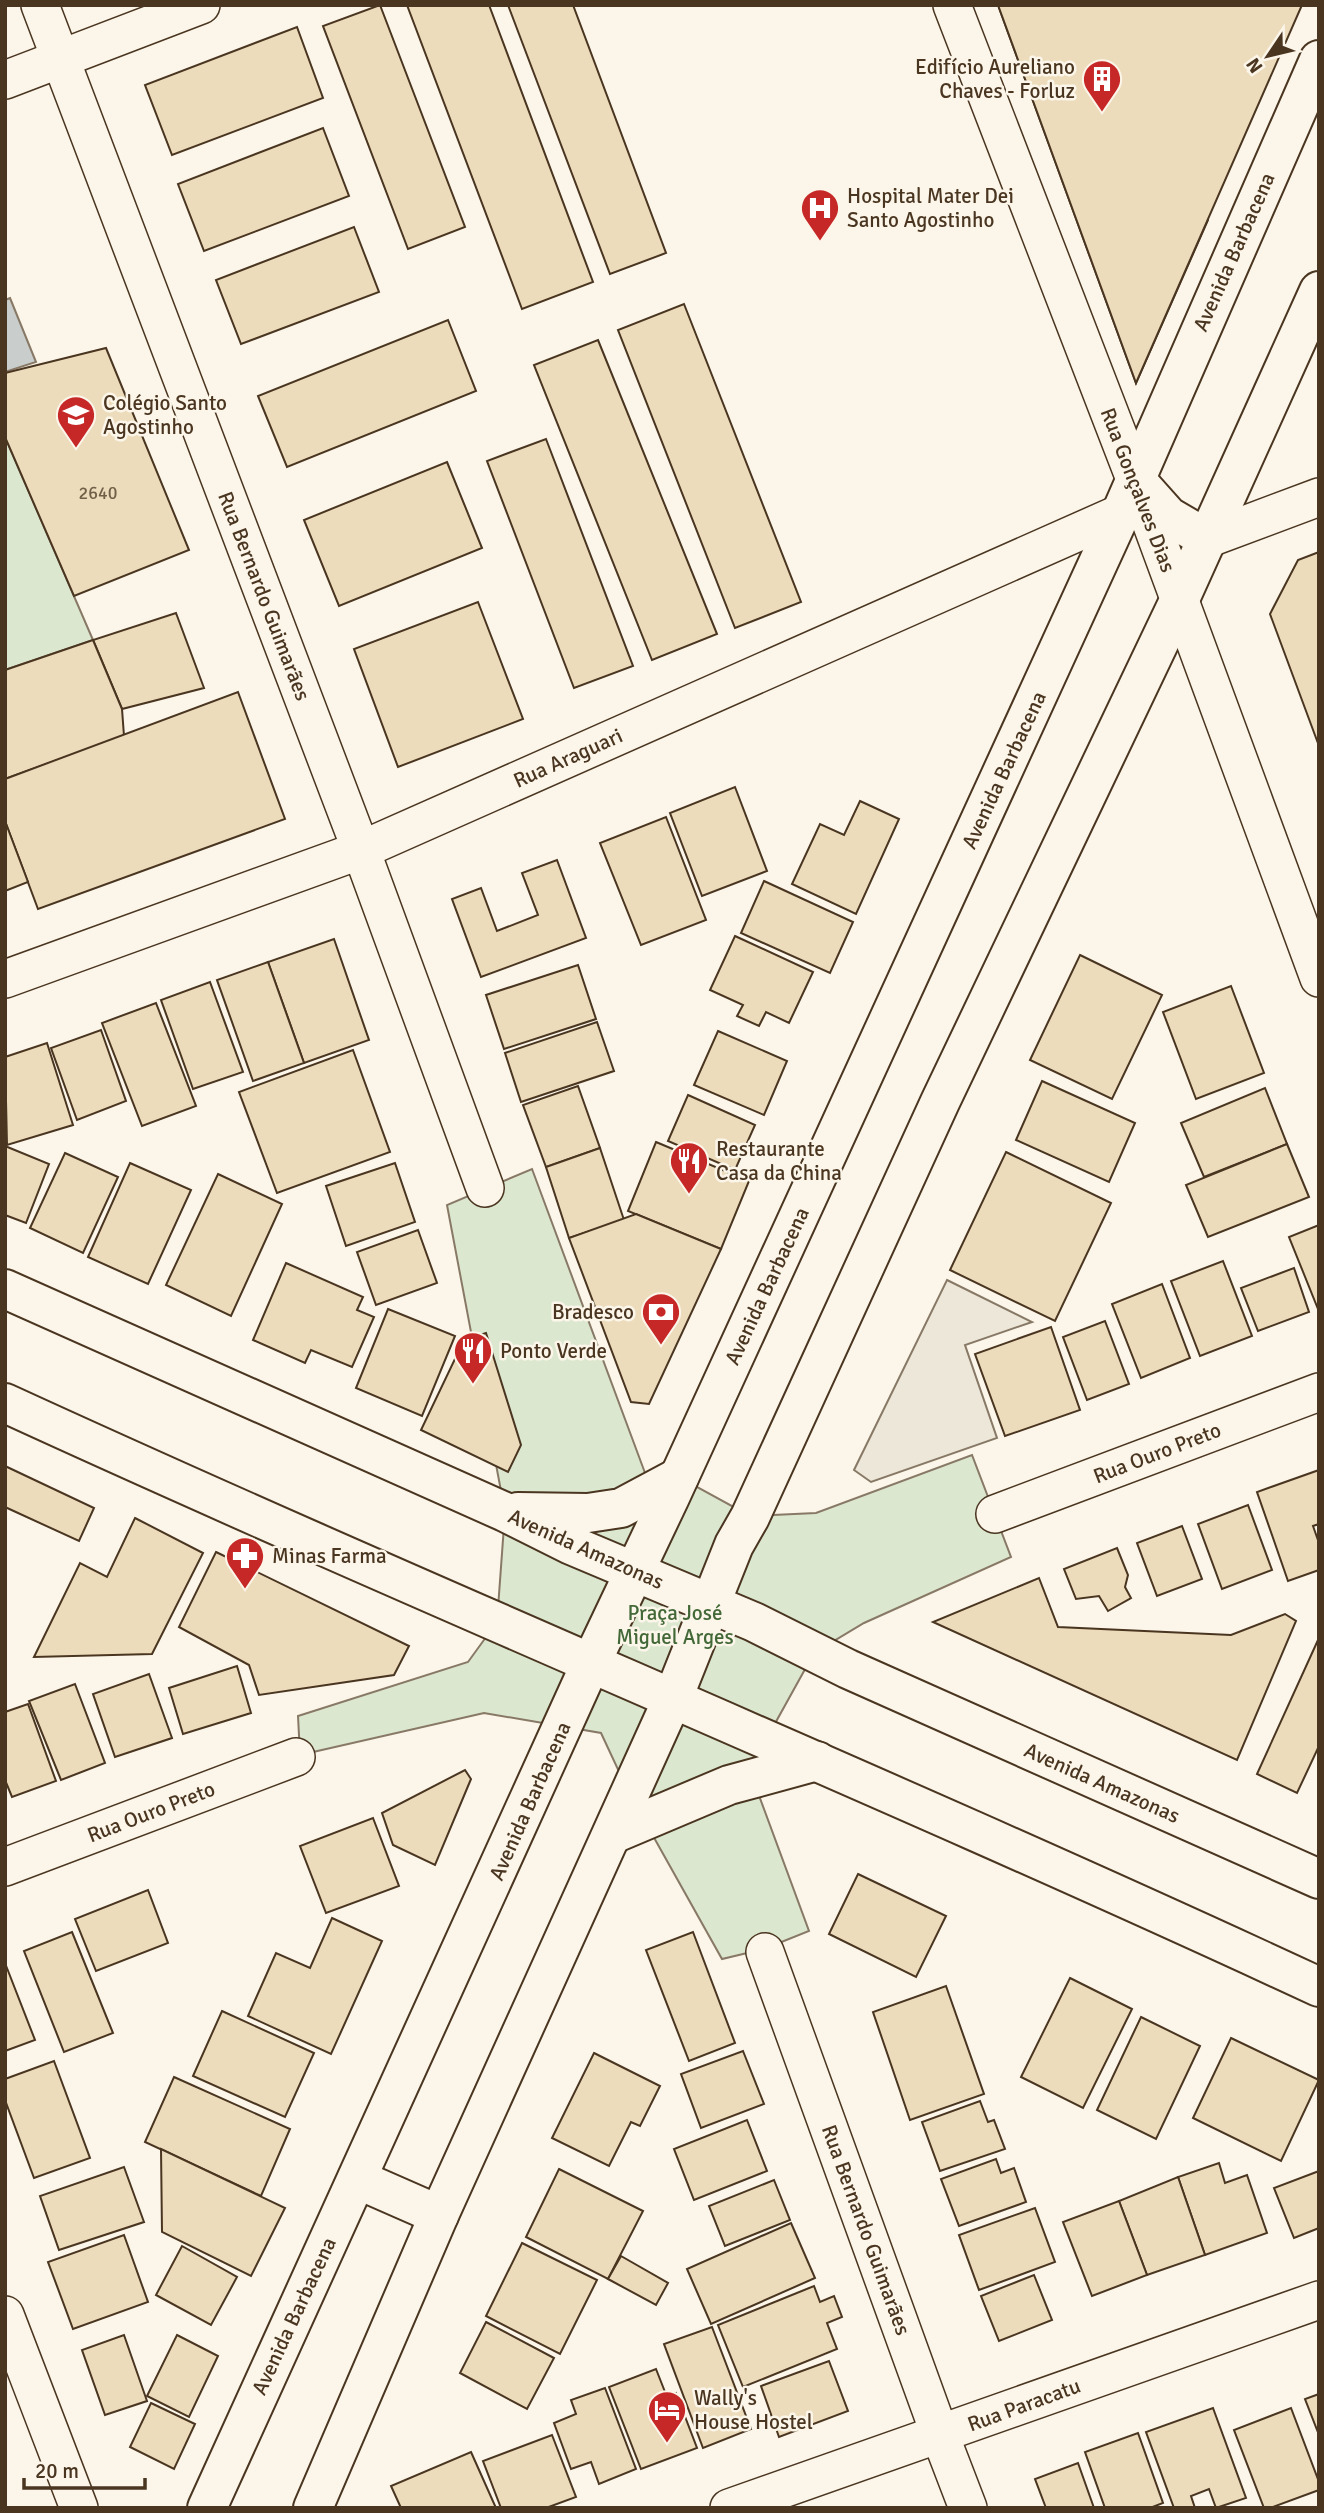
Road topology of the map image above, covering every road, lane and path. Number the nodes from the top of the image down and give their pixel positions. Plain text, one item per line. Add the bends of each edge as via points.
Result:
1 (40, 5) edge
2 (201, 5) edge
3 (952, 5) edge
4 (60, 59) junction
5 (1319, 60) edge
6 (5, 80) edge
7 (1319, 291) edge
8 (1128, 496) junction
9 (1319, 497) edge
10 (1207, 539) junction
11 (1180, 601) junction
12 (360, 850) junction
13 (1319, 978) edge
14 (5, 979) edge
15 (485, 1188) dead end
16 (5, 1289) edge
17 (1319, 1392) edge
18 (5, 1403) edge
19 (679, 1477) junction
20 (505, 1512) junction
21 (995, 1514) dead end
22 (635, 1572) junction
23 (711, 1604) junction
24 (591, 1663) junction
25 (673, 1698) junction
26 (296, 1757) dead end
27 (817, 1762) junction
28 (613, 1834) junction
29 (5, 1867) edge
30 (1319, 1880) edge
31 (765, 1952) dead end
32 (1319, 1987) edge
33 (357, 2179) junction
34 (439, 2215) junction
35 (1319, 2300) edge
36 (5, 2315) edge
37 (940, 2435) junction
38 (74, 2497) edge
39 (207, 2508) edge
40 (313, 2508) edge
41 (729, 2508) edge
42 (968, 2508) edge

1 - 4 street, Rua Bernardo Guimarães
2 - 4 street
3 - 8 street, Rua Gonçalves Dias
4 - 6 street
4 - 12 street, Rua Bernardo Guimarães
5 - 8 main road, Avenida Barbacena
7 - 10 main road
8 - 10 main road
8 - 11 street, Rua Gonçalves Dias
8 - 12 street, Rua Araguari
8 - 19 main road, Avenida Barbacena
9 - 10 street
10 - 11 main road
11 - 13 street, Rua Gonçalves Dias
11 - 23 main road via 940,1102 734,1545
12 - 14 street, Rua Araguari
12 - 15 street, Rua Bernardo Guimarães
16 - 20 main road, Avenida Amazonas
17 - 21 street, Rua Ouro Preto
18 - 24 main road
19 - 20 main road via 621,1508 588,1513
19 - 22 main road, Avenida Barbacena
20 - 22 main road, Avenida Amazonas
22 - 23 main road, Avenida Amazonas
22 - 24 main road, Avenida Barbacena
23 - 25 main road
23 - 30 main road, Avenida Amazonas
24 - 25 main road
24 - 33 main road, Avenida Barbacena
25 - 27 main road
25 - 28 main road
26 - 29 street, Rua Ouro Preto
27 - 28 main road via 729,1785
27 - 32 main road
28 - 34 main road
31 - 37 street, Rua Bernardo Guimarães
33 - 34 main road
33 - 39 main road, Avenida Barbacena
34 - 40 main road
35 - 37 street, Rua Paracatu
36 - 38 street
37 - 41 street, Rua Paracatu
37 - 42 street, Rua Bernardo Guimarães

